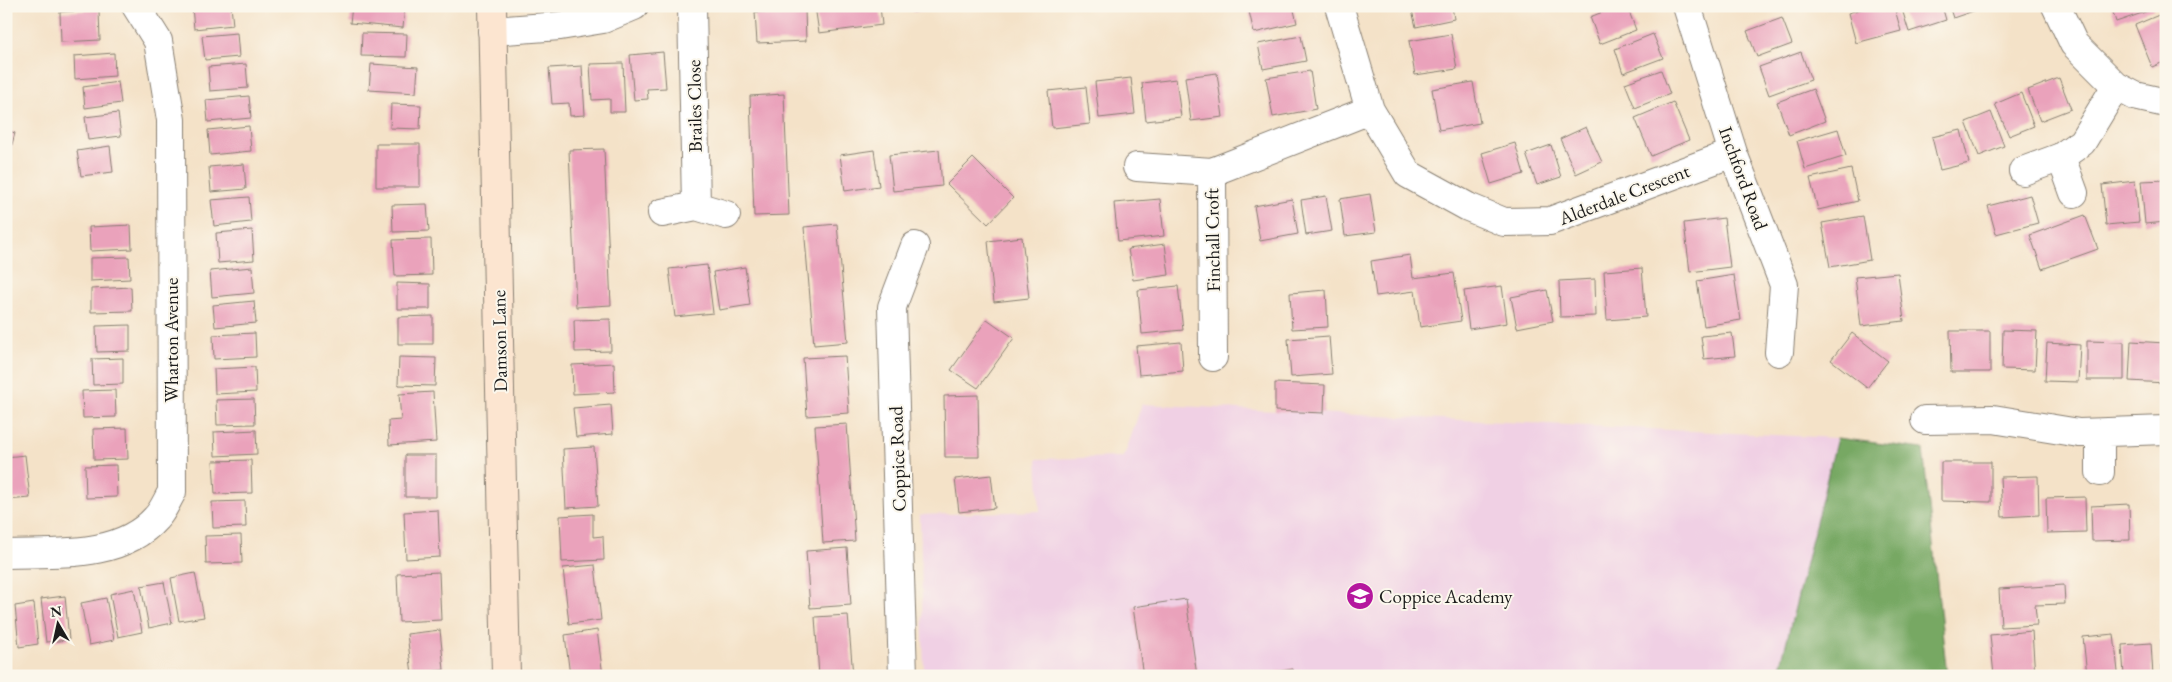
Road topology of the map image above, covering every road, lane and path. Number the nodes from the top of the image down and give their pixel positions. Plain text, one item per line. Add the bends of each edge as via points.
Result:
1 (136, 6) edge
2 (634, 6) edge
3 (692, 6) edge
4 (1339, 6) edge
5 (1687, 6) edge
6 (2056, 6) edge
7 (492, 19) edge
8 (2116, 86) junction
9 (2166, 103) edge
10 (1370, 110) junction
11 (1733, 153) junction
12 (2061, 157) junction
13 (1137, 166) dead end
14 (2022, 171) dead end
15 (1212, 172) junction
16 (2074, 193) dead end
17 (696, 206) junction
18 (662, 213) dead end
19 (726, 215) dead end
20 (915, 246) dead end
21 (1779, 352) dead end
22 (1213, 357) dead end
23 (1925, 420) dead end
24 (2166, 430) edge
25 (2100, 434) junction
26 (2100, 472) dead end
27 (6, 554) edge
28 (506, 676) edge
29 (903, 676) edge

1 - 27 street, Wharton Avenue via 158,41 171,120 172,492 156,518 130,538 96,550
2 - 7 street via 603,19 560,26
3 - 17 street, Brailes Close
4 - 10 street, Alderdale Crescent
5 - 11 street, Inchford Road
6 - 8 street via 2074,44
7 - 28 street, Damson Lane
8 - 9 street via 2135,96
8 - 12 street via 2082,142
10 - 11 street, Alderdale Crescent via 1408,174 1468,207 1504,222 1550,222
10 - 15 street, Finchall Croft
11 - 21 street, Inchford Road via 1784,284
12 - 14 street
12 - 16 street
13 - 15 street
15 - 22 street, Finchall Croft
17 - 18 street
17 - 19 street
20 - 29 street, Coppice Road via 892,306
23 - 25 street via 1993,419
24 - 25 street
25 - 26 street

